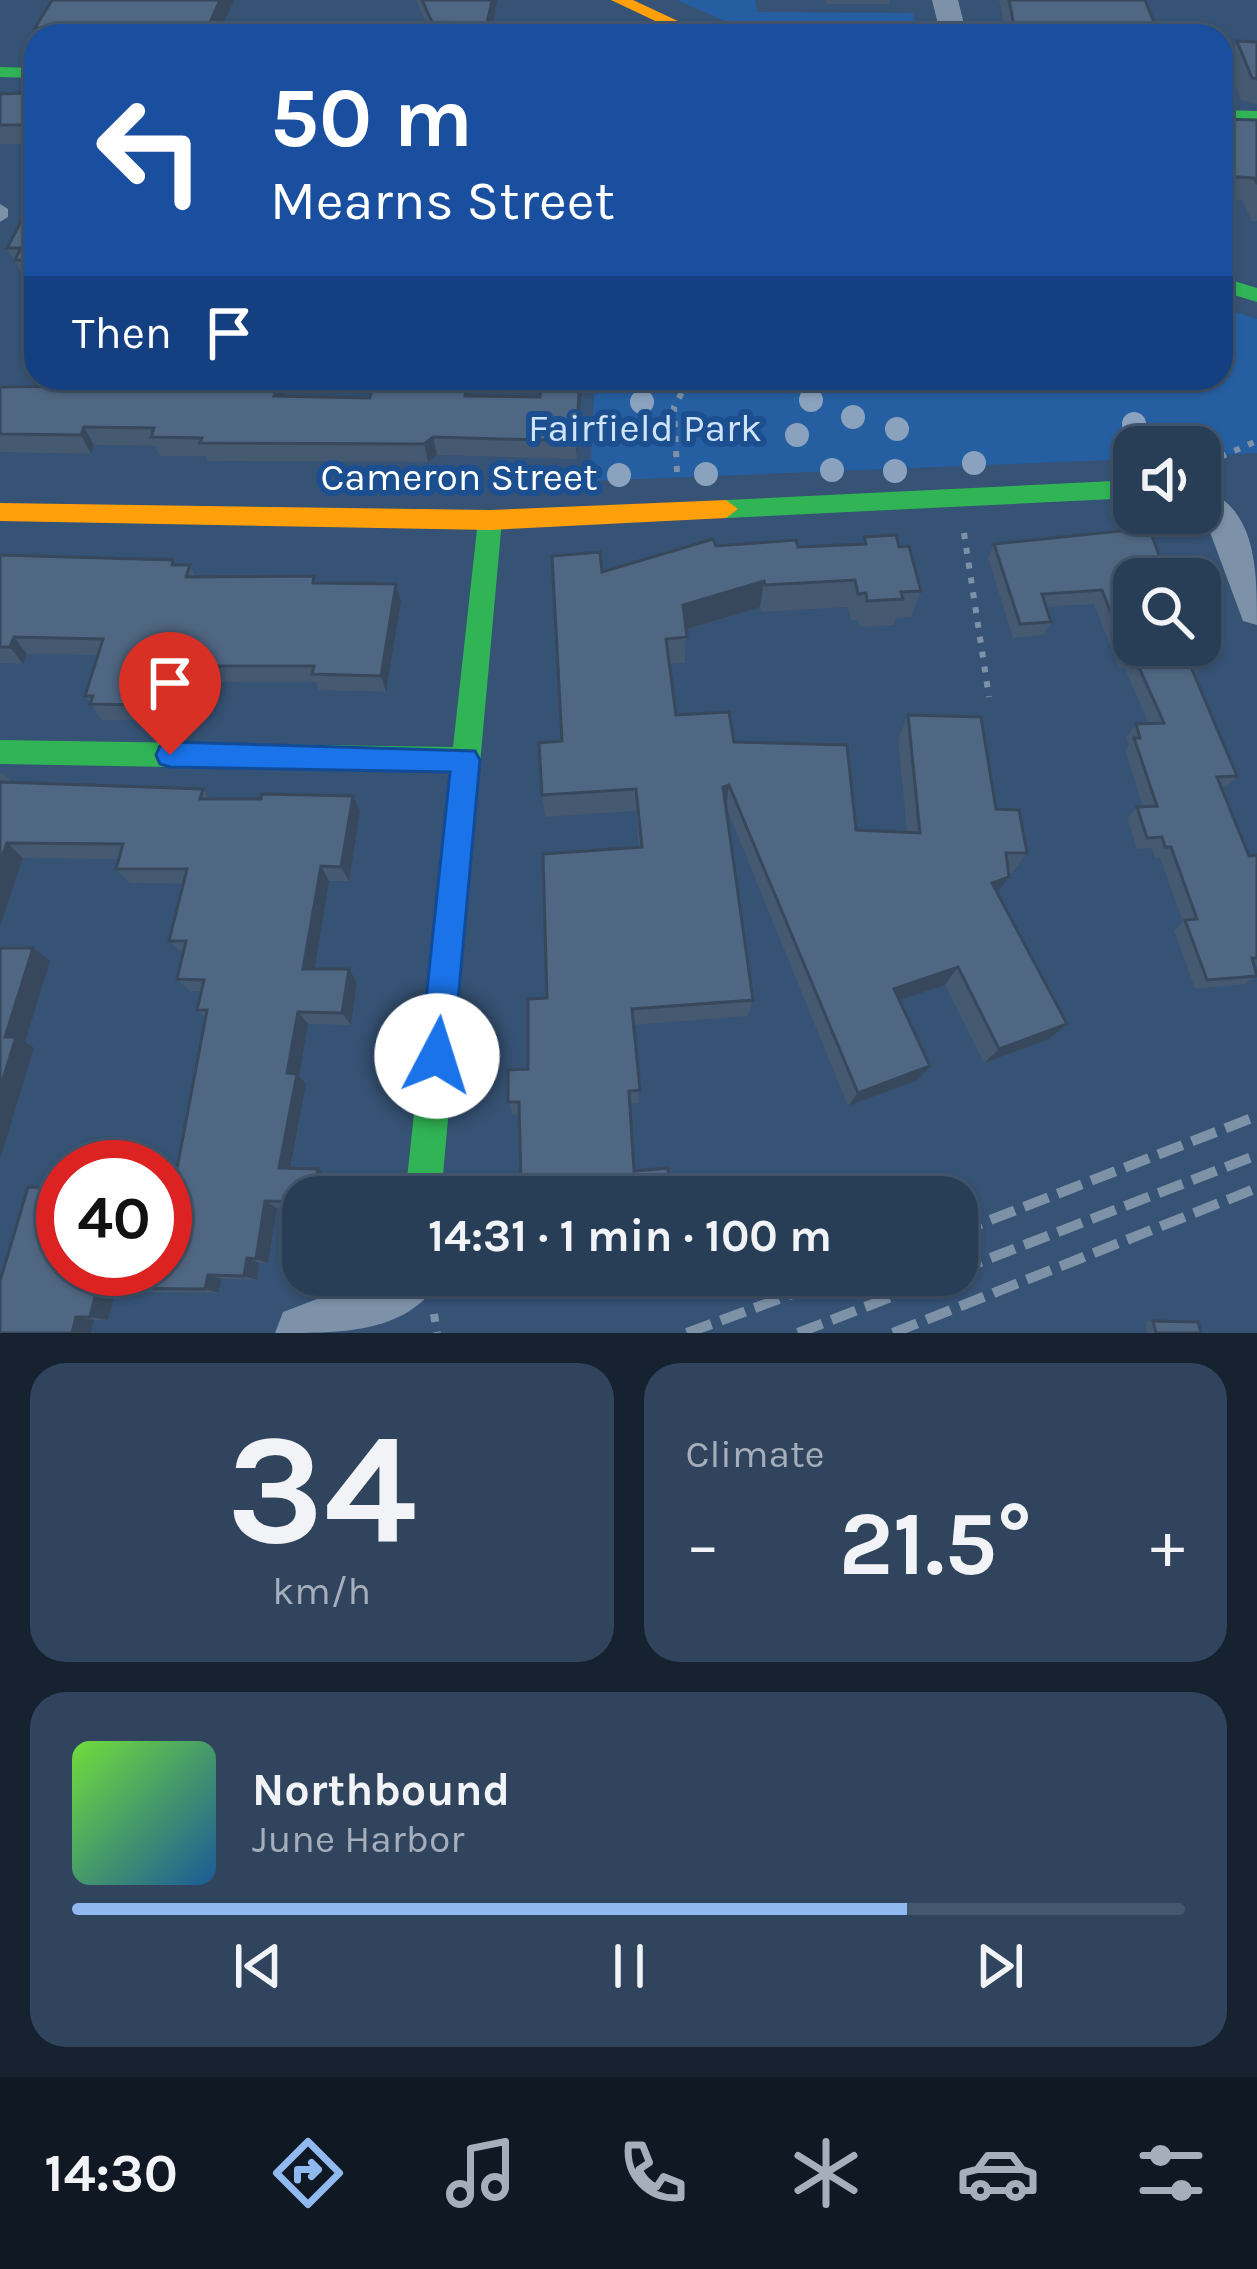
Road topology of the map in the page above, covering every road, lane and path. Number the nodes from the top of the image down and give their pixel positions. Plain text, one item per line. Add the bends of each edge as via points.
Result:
1 (620, 0) edge
2 (674, 24) edge
3 (683, 390) edge
4 (1257, 441) edge
5 (1221, 458) edge
6 (678, 491) dead end
7 (1113, 491) edge
8 (1221, 511) edge
9 (0, 512) edge
10 (490, 520) junction
11 (963, 529) dead end
12 (1257, 609) edge
13 (989, 697) dead end
14 (0, 752) edge
15 (465, 760) junction
16 (425, 1176) edge
17 (430, 1311) edge
18 (304, 1333) edge

1 - 2 street
3 - 6 path via 674,407
4 - 5 path
7 - 10 street, Cameron Street
8 - 12 street
9 - 10 street, Cameron Street
10 - 15 street
11 - 13 path
14 - 15 street
15 - 16 street
17 - 18 street via 396,1301

